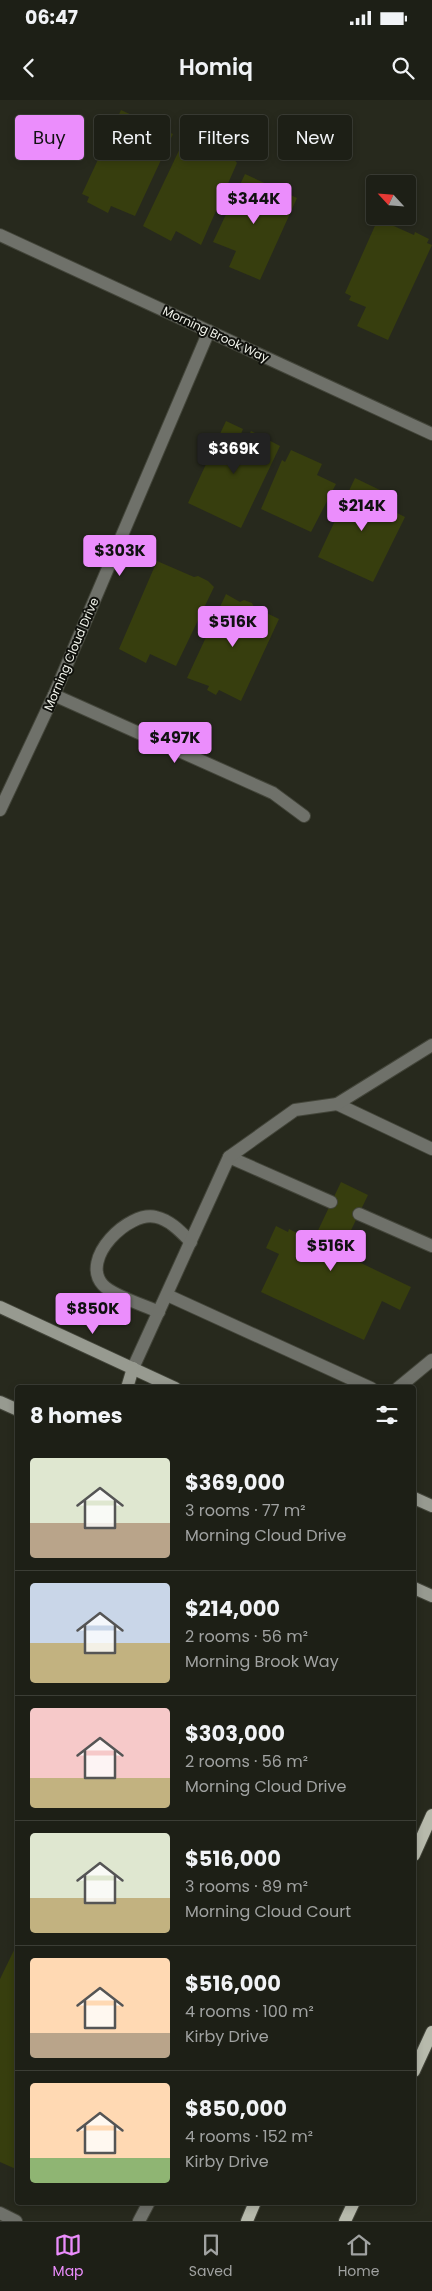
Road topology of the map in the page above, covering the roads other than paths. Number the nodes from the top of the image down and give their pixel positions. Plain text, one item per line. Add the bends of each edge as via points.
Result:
1 (0, 235) edge
2 (209, 331) junction
3 (432, 434) edge
4 (54, 695) junction
5 (0, 810) edge
6 (304, 816) dead end
7 (432, 1045) edge
8 (337, 1104) junction
9 (432, 1149) edge
10 (229, 1157) junction
11 (331, 1202) dead end
12 (359, 1214) dead end
13 (191, 1242) junction
14 (432, 1246) edge
15 (167, 1295) junction
16 (0, 1307) edge
17 (159, 1312) junction
18 (432, 1360) edge
19 (133, 1368) junction
20 (128, 1385) edge
21 (169, 1385) edge
22 (363, 1385) edge
23 (402, 1385) edge
24 (0, 1402) edge
25 (15, 1409) edge
26 (416, 1499) edge
27 (432, 1506) edge
28 (416, 1589) edge
29 (432, 1596) edge
30 (432, 1815) edge
31 (416, 1851) edge
32 (432, 2032) edge
33 (416, 2067) edge
34 (147, 2205) edge
35 (254, 2205) edge
36 (353, 2205) edge
37 (0, 2214) edge
38 (16, 2221) edge
39 (139, 2221) edge
40 (247, 2221) edge
41 (345, 2221) edge

1 - 2 street, Morning Brook Way
2 - 3 street, Morning Brook Way
2 - 4 street, Morning Cloud Drive
4 - 5 street, Morning Cloud Drive
4 - 6 street via 273,793
7 - 8 street
8 - 9 street
8 - 10 street via 295,1110
10 - 11 street
10 - 13 street
12 - 14 street
13 - 15 street
13 - 17 street via 171,1224 156,1216 142,1217 124,1226 102,1247 97,1268 101,1284
15 - 17 street
15 - 22 street
16 - 19 main road
17 - 19 street
18 - 23 street
19 - 20 main road
19 - 21 main road
24 - 25 main road
26 - 27 main road
28 - 29 main road
30 - 31 main road
32 - 33 main road
34 - 39 street
35 - 40 main road
36 - 41 main road
37 - 38 street

